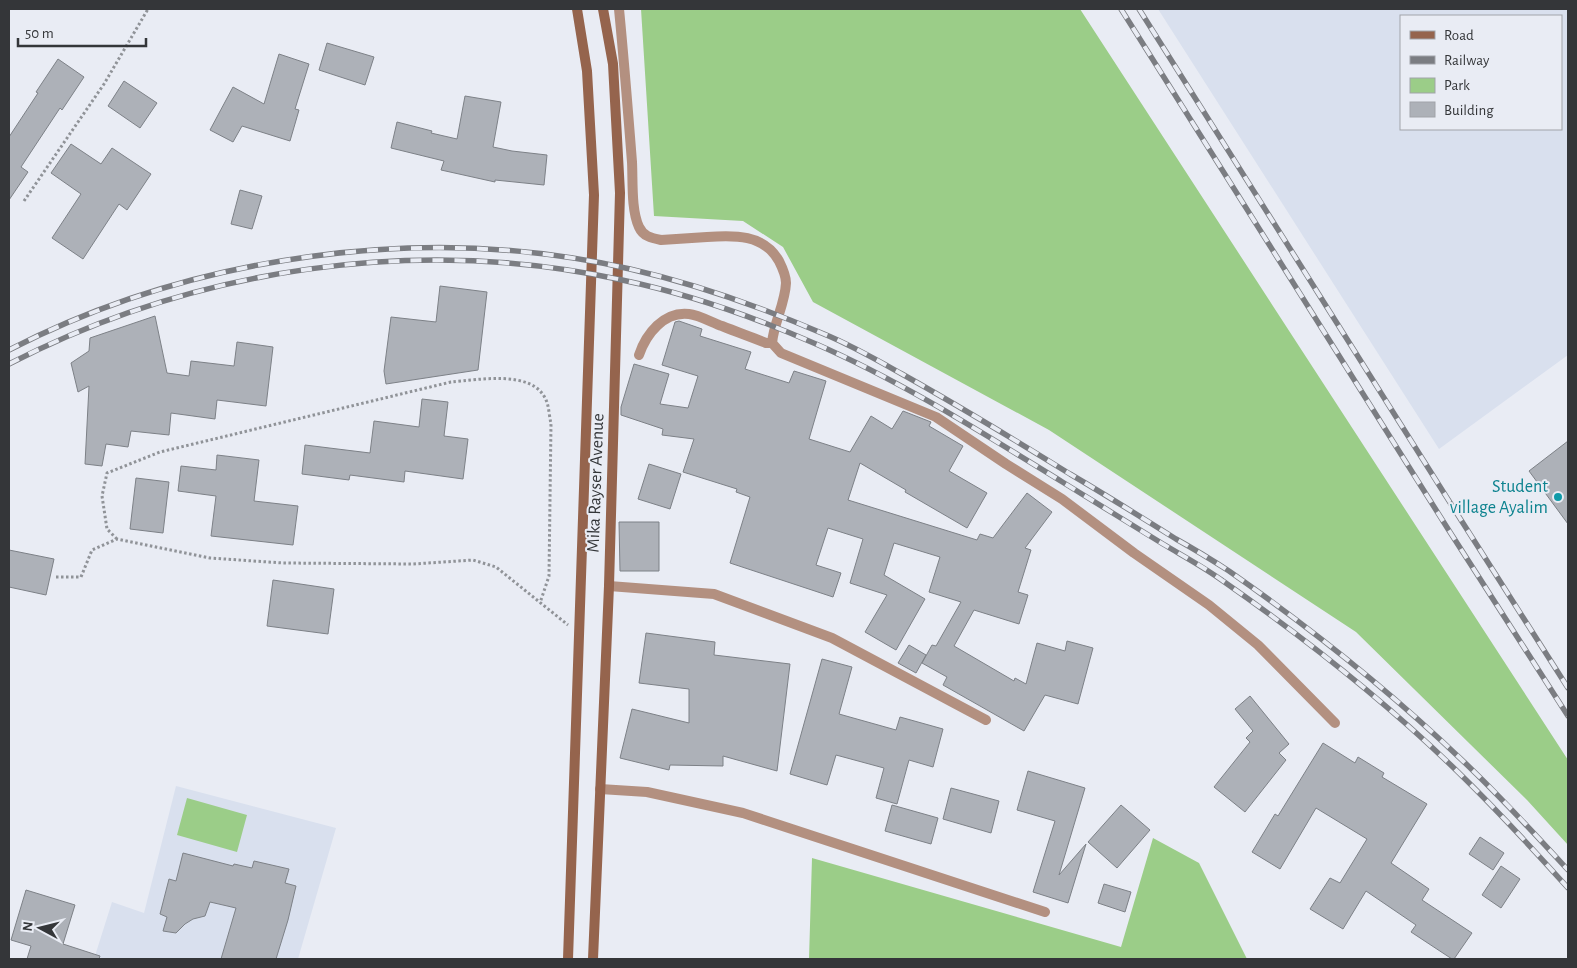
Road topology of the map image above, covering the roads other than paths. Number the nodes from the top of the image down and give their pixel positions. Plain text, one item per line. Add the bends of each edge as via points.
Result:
1 (577, 9) edge
2 (604, 9) edge
3 (619, 9) edge
4 (772, 343) junction
5 (638, 355) dead end
6 (609, 586) junction
7 (986, 720) dead end
8 (1335, 723) dead end
9 (600, 789) junction
10 (1045, 912) dead end
11 (568, 959) edge
12 (593, 959) edge

1 - 11 street, Mika Rayser Avenue via 587,71 594,195
2 - 6 street, Mika Rayser Avenue via 613,64 620,193
3 - 4 street via 638,226 643,234 661,240 733,235 749,238 774,253 786,280
4 - 5 street via 690,314 673,315 649,334
4 - 8 street via 781,353 936,417 1062,499 1209,605 1258,646
6 - 7 street via 714,594 832,638
6 - 9 street, Mika Rayser Avenue
9 - 10 street via 647,792 743,812
9 - 12 street, Mika Rayser Avenue

